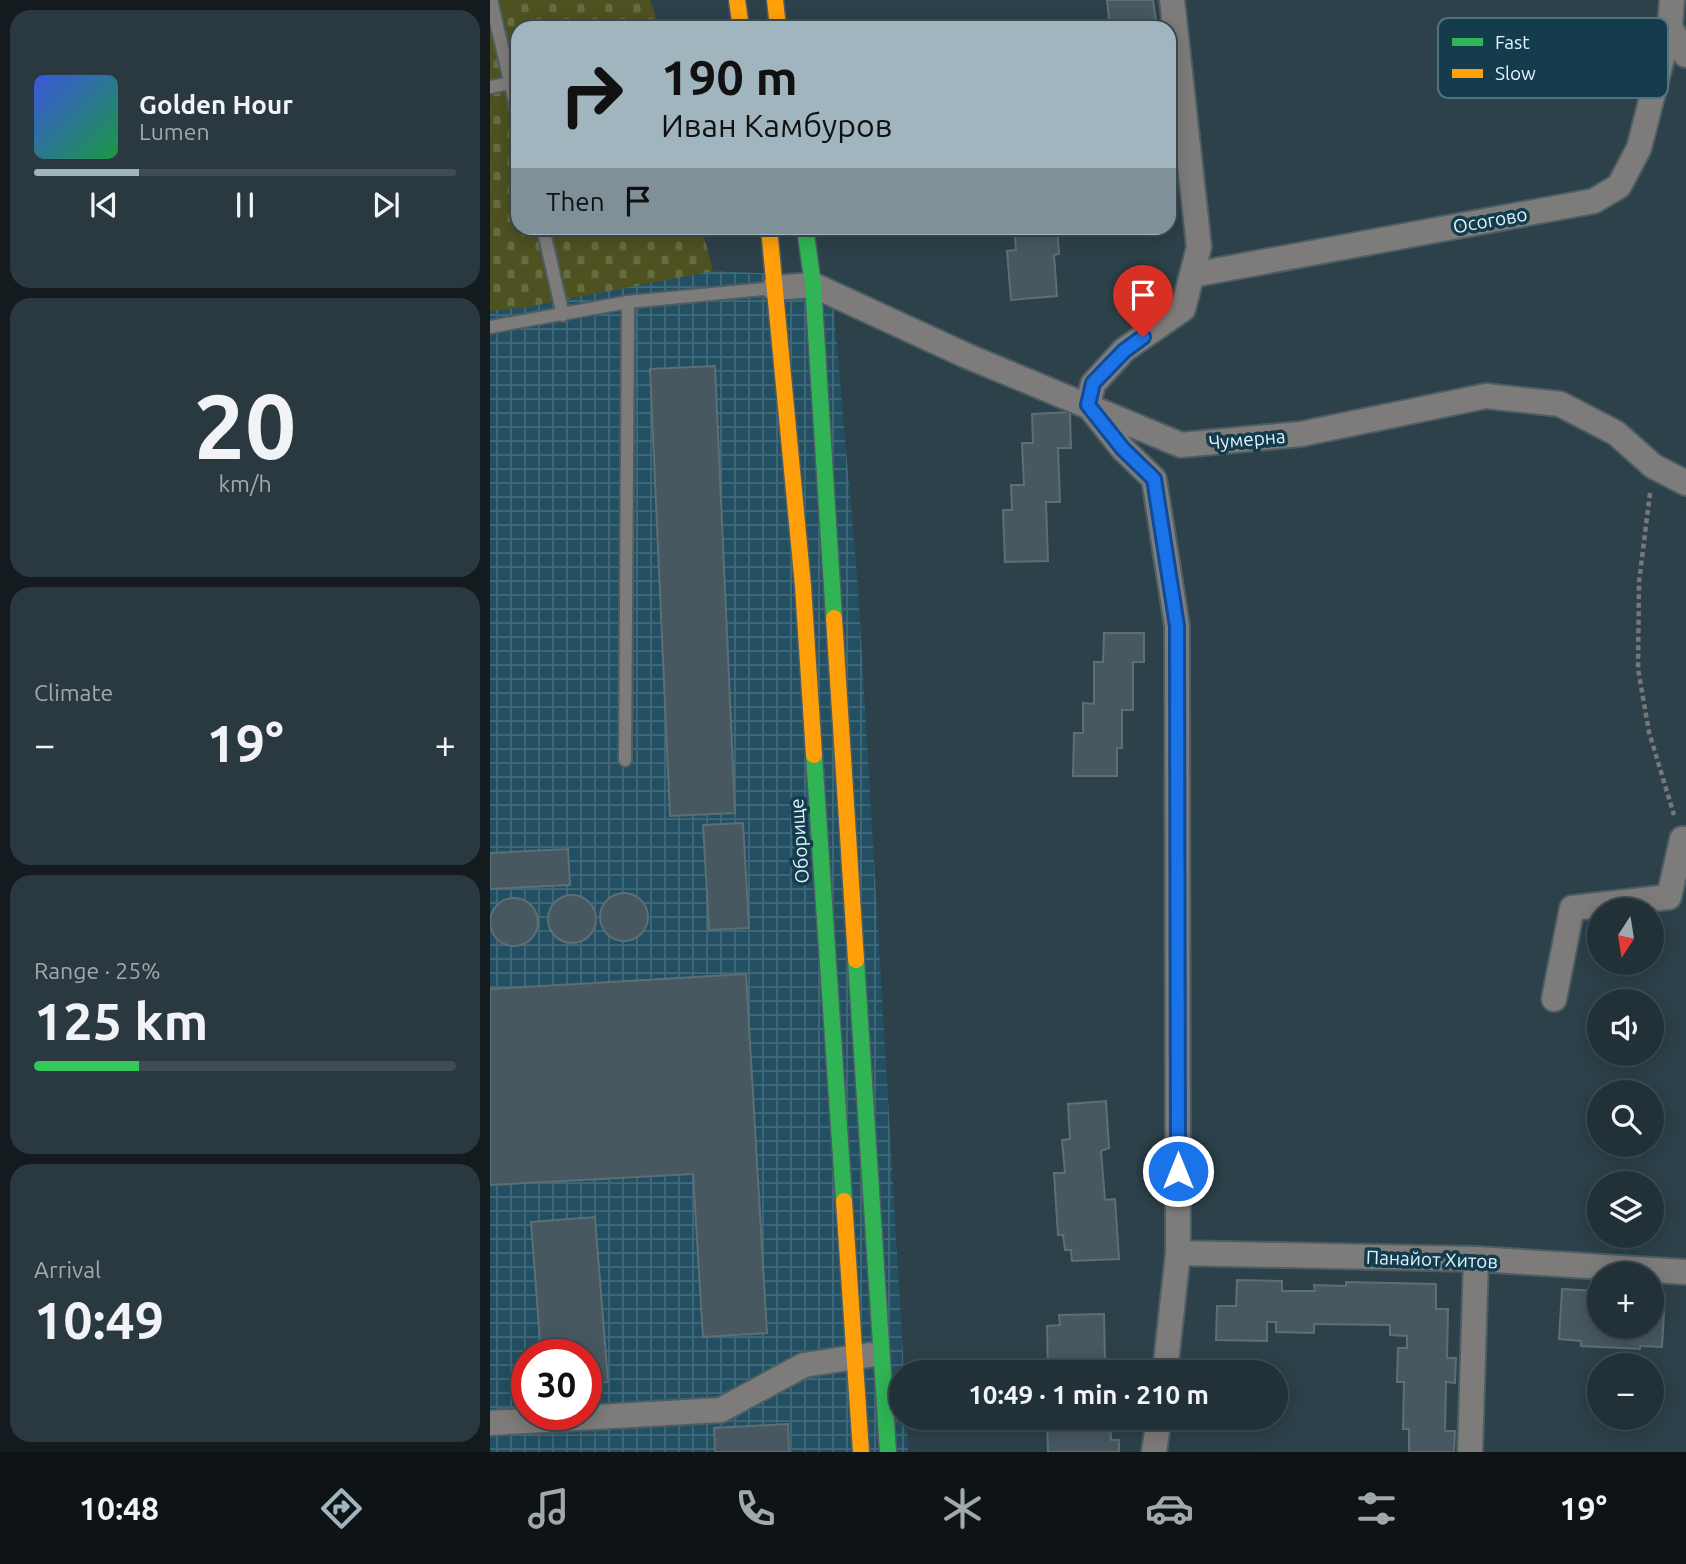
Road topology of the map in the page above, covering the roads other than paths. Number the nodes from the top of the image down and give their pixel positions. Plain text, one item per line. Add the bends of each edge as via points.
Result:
1 (491, 0) edge
2 (737, 0) edge
3 (775, 0) edge
4 (1172, 0) edge
5 (1672, 0) edge
6 (740, 21) edge
7 (777, 21) edge
8 (1174, 21) edge
9 (1670, 27) junction
10 (1668, 35) edge
11 (1176, 37) edge
12 (1686, 55) edge
13 (511, 83) joint
14 (490, 87) edge
15 (1652, 98) edge
16 (545, 235) edge
17 (770, 235) edge
18 (806, 235) edge
19 (1192, 275) junction
20 (813, 285) junction
21 (774, 288) junction
22 (628, 302) junction
23 (563, 315) junction
24 (490, 327) edge
25 (1088, 405) junction
26 (1686, 483) edge
27 (625, 760) dead end
28 (1684, 839) edge
29 (1554, 999) dead end
30 (1178, 1253) junction
31 (1476, 1259) junction
32 (1686, 1272) edge
33 (880, 1353) junction
34 (854, 1357) junction
35 (1166, 1360) edge
36 (490, 1423) edge
37 (1157, 1430) edge
38 (861, 1452) edge
39 (888, 1452) edge
40 (1154, 1452) edge
41 (1471, 1452) edge

1 - 13 lane
2 - 6 main road
3 - 7 main road
4 - 8 street
5 - 9 street, Осогово
9 - 10 street, Осогово
9 - 12 street
11 - 19 street via 1199,247
13 - 14 lane
15 - 19 street, Осогово via 1639,148 1619,186 1594,201
16 - 23 lane
17 - 21 main road, Оборище
18 - 20 main road
19 - 25 street via 1183,309 1124,351 1093,383
20 - 21 street
20 - 25 street, Чумерна
20 - 33 main road
21 - 22 lane
21 - 34 main road, Оборище via 803,586
22 - 23 lane
22 - 27 lane
23 - 24 lane
25 - 26 street, Чумерна via 1181,445 1301,434 1486,396 1560,404 1616,433 1653,466
25 - 30 street via 1154,479 1177,626
28 - 29 street via 1669,897 1572,908
30 - 31 street, Панайот Хитов
30 - 35 street
31 - 32 street, Панайот Хитов
31 - 41 street
33 - 34 street
33 - 39 main road
34 - 36 street via 804,1365 721,1410
34 - 38 main road, Оборище
37 - 40 street

